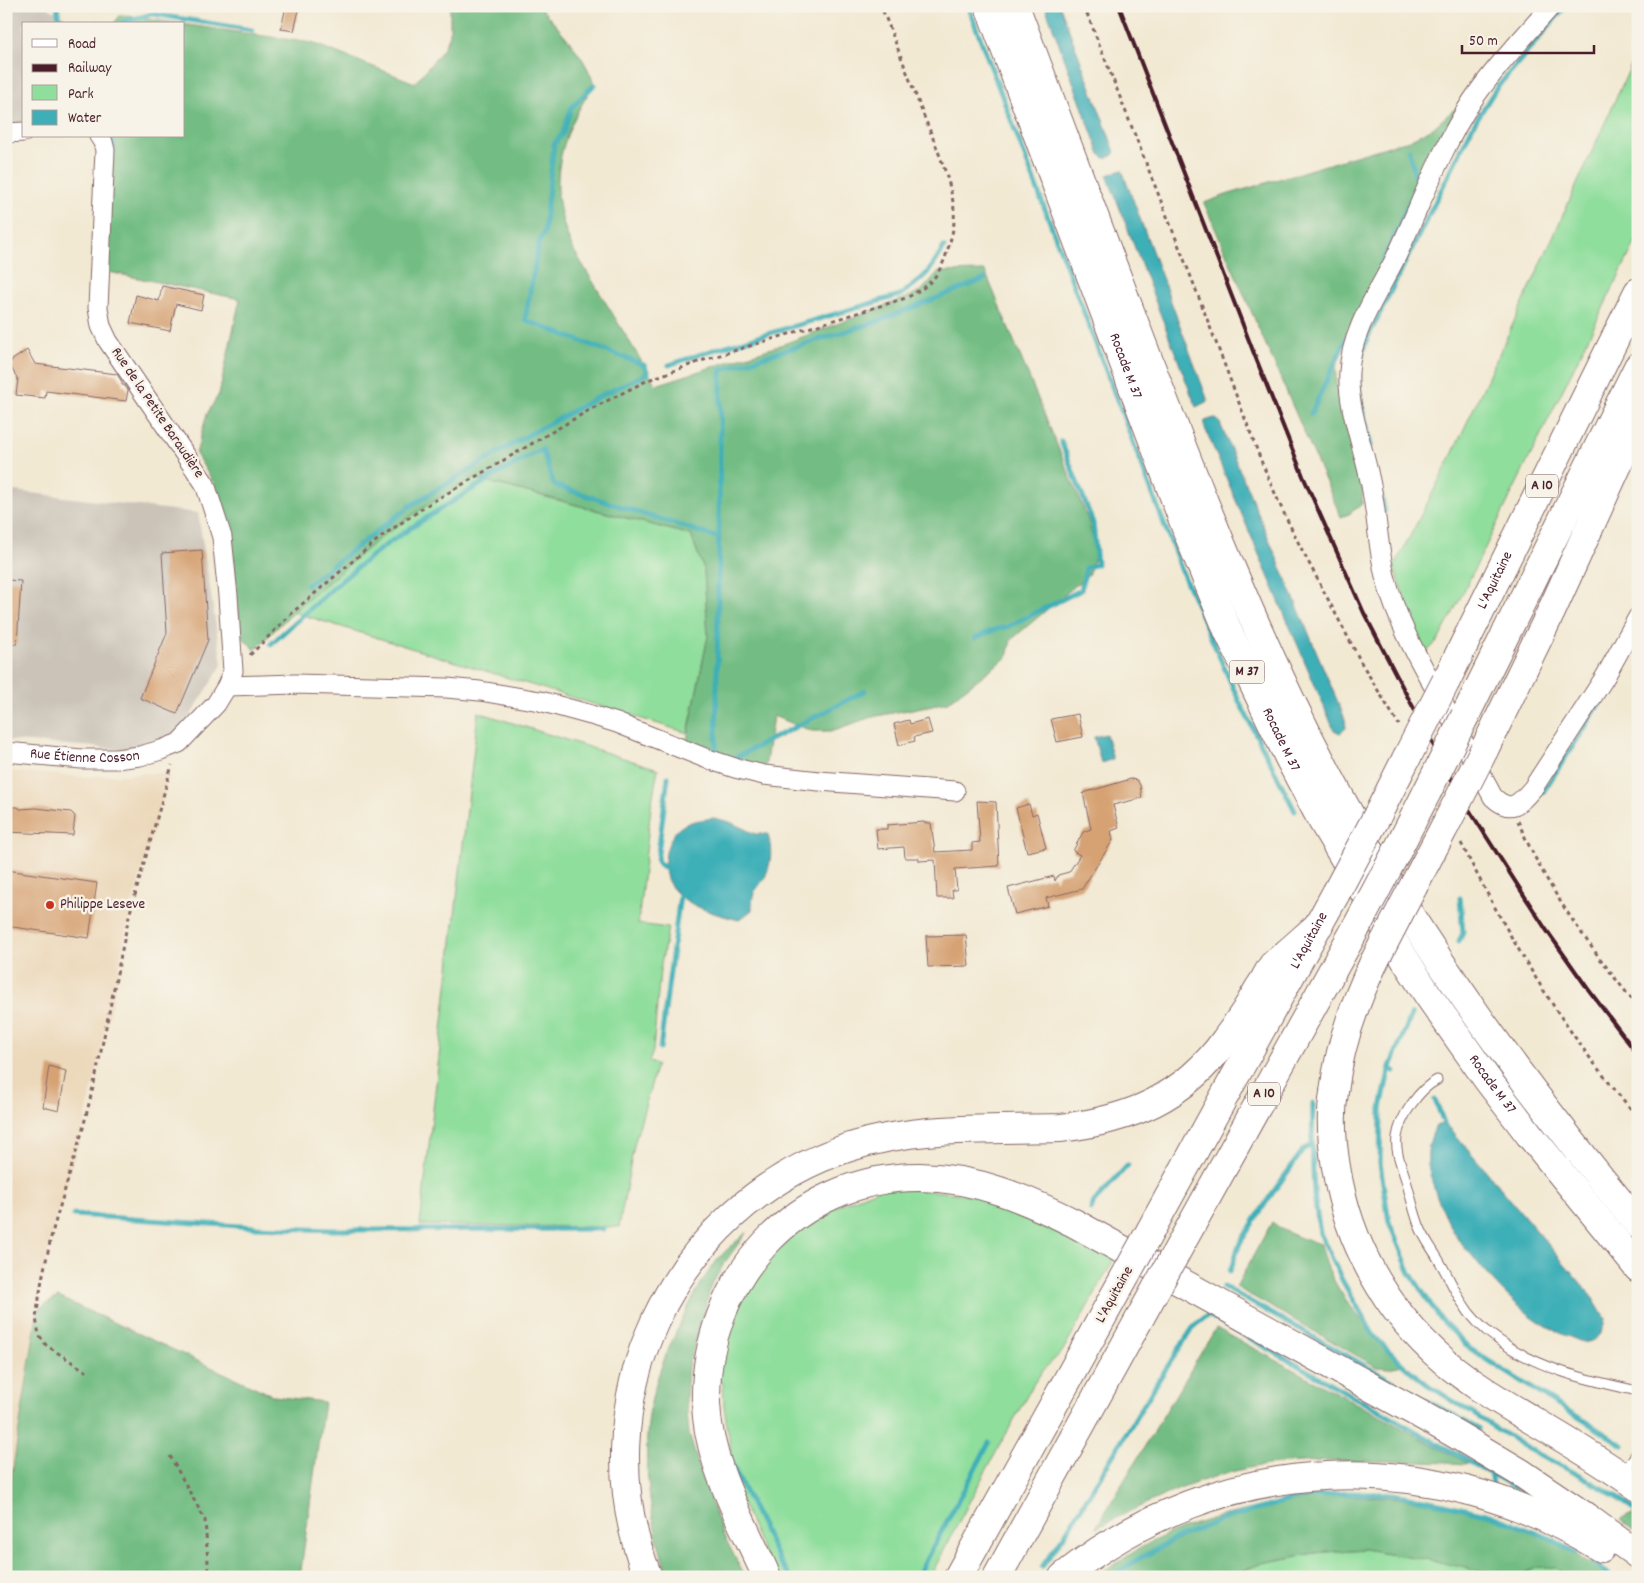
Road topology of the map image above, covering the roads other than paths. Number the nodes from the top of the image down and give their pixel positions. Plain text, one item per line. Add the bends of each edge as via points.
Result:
1 (988, 6) edge
2 (1015, 6) edge
3 (1551, 6) edge
4 (22, 132) edge
5 (6, 133) edge
6 (100, 138) edge
7 (1638, 292) edge
8 (1638, 368) edge
9 (1638, 405) edge
10 (1638, 617) edge
11 (230, 678) junction
12 (6, 752) edge
13 (955, 791) dead end
14 (1319, 925) junction
15 (1437, 1080) dead end
16 (1638, 1224) edge
17 (1638, 1268) edge
18 (1638, 1391) edge
19 (1638, 1451) edge
20 (1630, 1481) edge
21 (1638, 1555) edge
22 (1638, 1574) edge
23 (648, 1577) edge
24 (766, 1577) edge
25 (958, 1577) edge
26 (997, 1577) edge
27 (1063, 1577) edge

1 - 17 highway, Rocade M 37 / M 37 via 1195,552 1238,655 1292,764 1390,936 1428,995 1529,1134
2 - 16 highway, Rocade M 37 / M 37 via 1191,470 1267,650 1342,801 1411,918 1490,1036
3 - 10 street via 1488,78 1458,126 1360,328 1350,360 1349,390 1374,497 1385,575 1400,619 1413,650 1493,797 1500,803 1508,807 1514,805 1533,788 1605,676
4 - 5 street
6 - 11 street, Rue de la Petite Baraudière via 105,150 98,308 102,326 108,341 205,484 222,537 228,596
7 - 14 highway, L'Aquitaine / A 10, bridge via 1446,680
8 - 26 highway, A 10, bridge via 1356,928
9 - 20 highway, bridge via 1626,447 1531,656 1484,750 1452,832 1416,883 1374,962 1352,1013 1342,1045 1332,1122 1340,1188 1350,1225 1359,1248 1398,1313 1423,1342 1469,1380
11 - 12 street, Rue Étienne Cosson via 216,704 179,743 162,750 116,759
11 - 13 street via 295,684 480,691 540,701 584,713 698,756 764,775
14 - 23 highway via 1273,965 1212,1057 1162,1099 1109,1120 1082,1125 928,1131 848,1148 783,1177 725,1222 704,1244 671,1289 648,1334 630,1393 626,1425 626,1495 633,1531
14 - 25 highway, L'Aquitaine / A 10, bridge
15 - 18 lane via 1420,1093 1407,1113 1400,1126 1397,1151 1420,1226 1461,1301 1498,1340 1518,1353 1560,1372
19 - 20 lane
21 - 24 highway via 1521,1473 1452,1432 1074,1223 993,1188 920,1177 863,1184 837,1193 806,1210 779,1229 756,1253 725,1302 708,1360 706,1404 709,1432 724,1481
22 - 27 highway via 1576,1532 1504,1501 1429,1481 1359,1474 1278,1480 1191,1503 1105,1546

